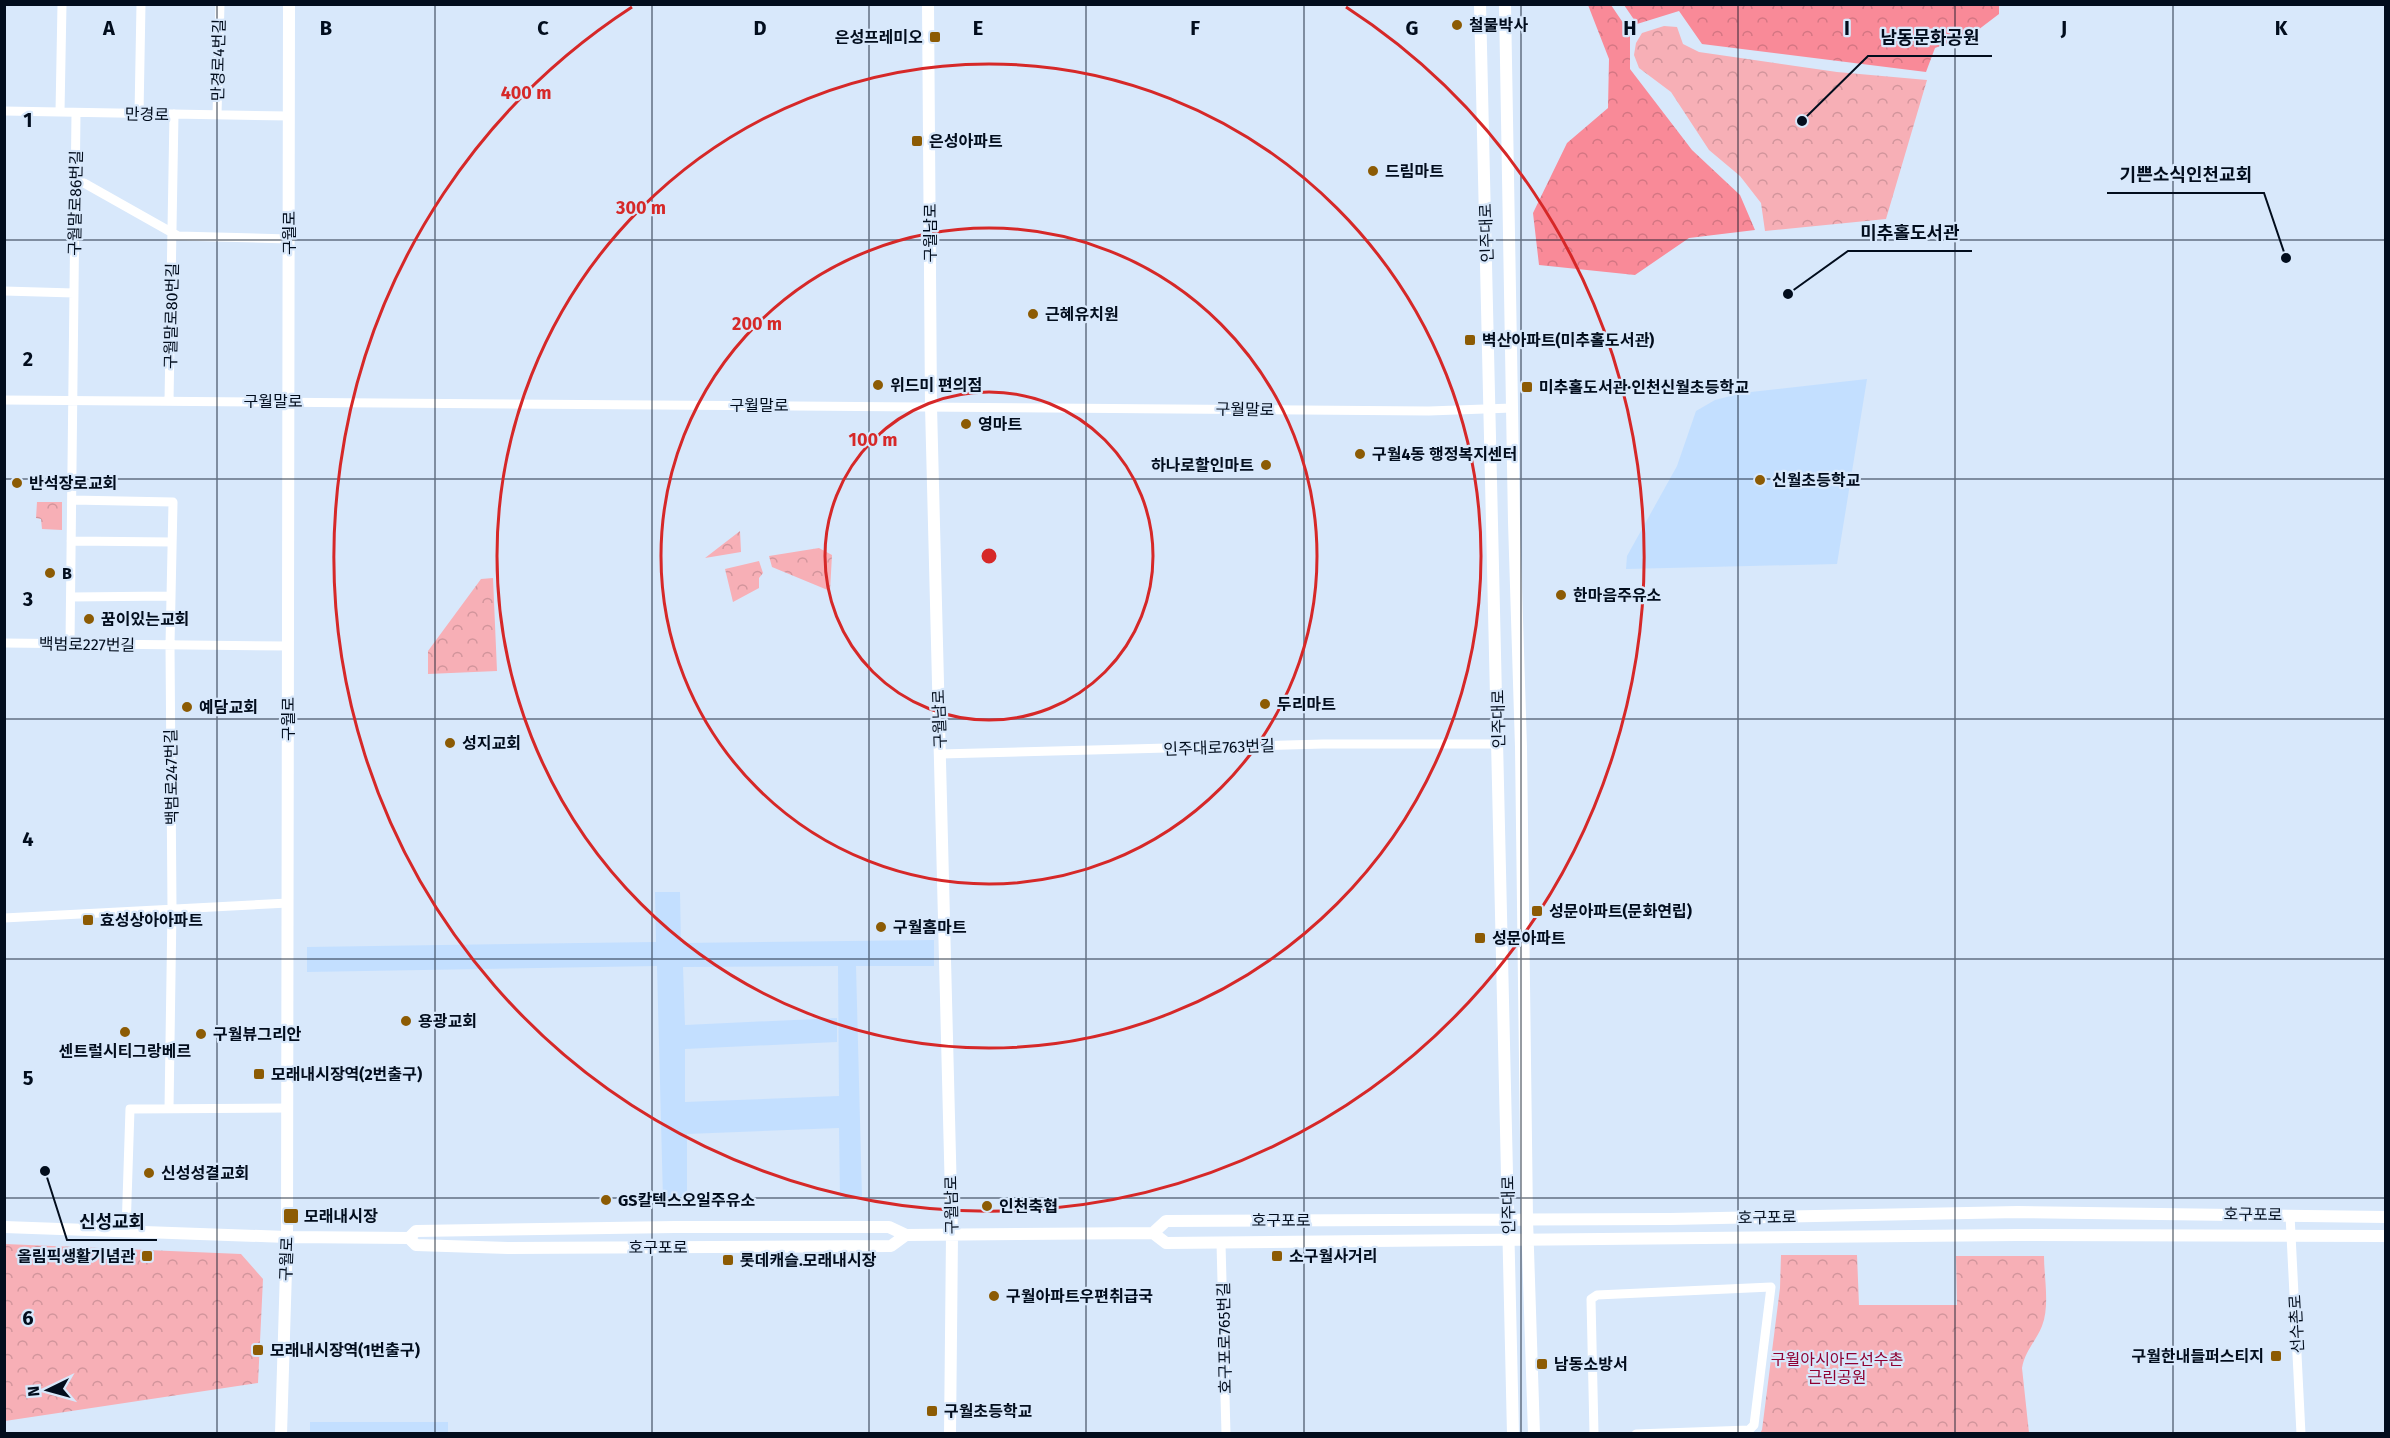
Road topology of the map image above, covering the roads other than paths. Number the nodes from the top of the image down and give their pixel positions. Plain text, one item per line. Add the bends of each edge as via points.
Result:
1 (62, 4) edge
2 (141, 4) edge
3 (220, 4) edge
4 (290, 4) edge
5 (928, 4) edge
6 (1480, 4) edge
7 (1505, 4) edge
8 (4, 111) edge
9 (60, 112) junction
10 (76, 113) junction
11 (139, 114) junction
12 (174, 114) junction
13 (217, 115) junction
14 (289, 116) junction
15 (75, 180) junction
16 (172, 232) junction
17 (289, 238) junction
18 (4, 291) edge
19 (74, 293) junction
20 (4, 400) edge
21 (73, 400) junction
22 (169, 400) junction
23 (289, 401) junction
24 (931, 406) junction
25 (1512, 408) junction
26 (1491, 409) junction
27 (72, 500) junction
28 (71, 541) junction
29 (172, 542) junction
30 (71, 597) junction
31 (171, 597) junction
32 (4, 643) edge
33 (70, 644) junction
34 (170, 645) junction
35 (288, 646) junction
36 (1499, 744) junction
37 (940, 754) junction
38 (288, 903) junction
39 (172, 909) junction
40 (4, 918) edge
41 (287, 1108) junction
42 (169, 1109) junction
43 (2290, 1215) junction
44 (2385, 1217) edge
45 (1508, 1219) junction
46 (1527, 1220) junction
47 (4, 1227) edge
48 (126, 1231) junction
49 (1153, 1233) junction
50 (906, 1235) junction
51 (287, 1236) junction
52 (952, 1236) junction
53 (2291, 1236) junction
54 (2385, 1236) edge
55 (409, 1238) junction
56 (1508, 1240) junction
57 (1528, 1240) junction
58 (1221, 1243) junction
59 (1730, 1432) edge
60 (1667, 1433) edge
61 (281, 1434) edge
62 (950, 1434) edge
63 (1226, 1434) edge
64 (1514, 1434) edge
65 (1534, 1434) edge
66 (1594, 1434) edge
67 (1636, 1434) edge
68 (2301, 1434) edge

1 - 9 street
2 - 11 street
3 - 13 street, 만경로4번길
4 - 14 main road, 구월로
5 - 24 main road, 구월남로
6 - 26 main road, 인주대로
7 - 25 main road, 인주대로
8 - 9 street, 만경로
9 - 10 street, 만경로
10 - 11 street, 만경로
10 - 15 street, 구월말로86번길
11 - 12 street, 만경로
12 - 13 street, 만경로
12 - 16 street, 구월말로80번길
13 - 14 street, 만경로
14 - 17 main road, 구월로
15 - 16 street
15 - 19 street, 구월말로86번길
16 - 17 street via 178,236
16 - 22 street, 구월말로80번길
17 - 23 main road, 구월로
18 - 19 street
19 - 21 street, 구월말로86번길
20 - 21 street, 구월말로
21 - 22 street, 구월말로
21 - 27 street, 구월말로86번길
22 - 23 street, 구월말로
23 - 24 street, 구월말로
23 - 35 main road, 구월로
24 - 26 street, 구월말로
24 - 37 main road, 구월남로
25 - 26 street, 구월말로
25 - 46 main road, 인주대로
26 - 36 main road, 인주대로
27 - 28 street, 구월말로86번길
27 - 29 street via 172,502
28 - 29 street
28 - 30 street, 구월말로86번길
29 - 31 street
30 - 31 street
30 - 33 street, 구월말로86번길
31 - 34 street
32 - 33 street, 백범로227번길
33 - 34 street, 백범로227번길
34 - 35 street, 백범로227번길
34 - 39 street, 백범로247번길
35 - 38 main road, 구월로
36 - 37 street, 인주대로763번길 via 1323,744
36 - 45 main road, 인주대로
37 - 52 main road, 구월남로
38 - 39 street
38 - 41 main road, 구월로
39 - 40 street
39 - 42 street, 백범로247번길
41 - 42 street
41 - 51 main road, 구월로
42 - 48 street via 130,1109
43 - 44 main road, 호구포로
43 - 46 main road, 호구포로 via 2018,1212
43 - 53 street, 선수촌로
45 - 46 main road, 호구포로
45 - 49 main road, 호구포로 via 1166,1221
45 - 56 main road, 인주대로
46 - 57 main road, 인주대로
47 - 48 main road, 호구포로
48 - 51 main road, 호구포로
49 - 52 main road, 호구포로
49 - 58 main road, 호구포로 via 1166,1243
50 - 52 main road, 호구포로
50 - 55 main road, 호구포로 via 889,1227 675,1227 416,1231
50 - 55 main road, 호구포로 via 891,1246 508,1248 416,1245
51 - 55 main road, 호구포로
51 - 61 main road, 구월로
52 - 62 main road, 구월남로
53 - 54 main road, 호구포로
53 - 57 main road, 호구포로
53 - 68 street, 선수촌로
56 - 57 main road, 호구포로
56 - 58 main road, 호구포로
56 - 64 main road, 인주대로
57 - 65 main road, 인주대로
58 - 63 street, 호구포로765번길
59 - 60 street
59 - 66 street via 1749,1430 1754,1425 1771,1287 1597,1295 1591,1299
60 - 67 street

